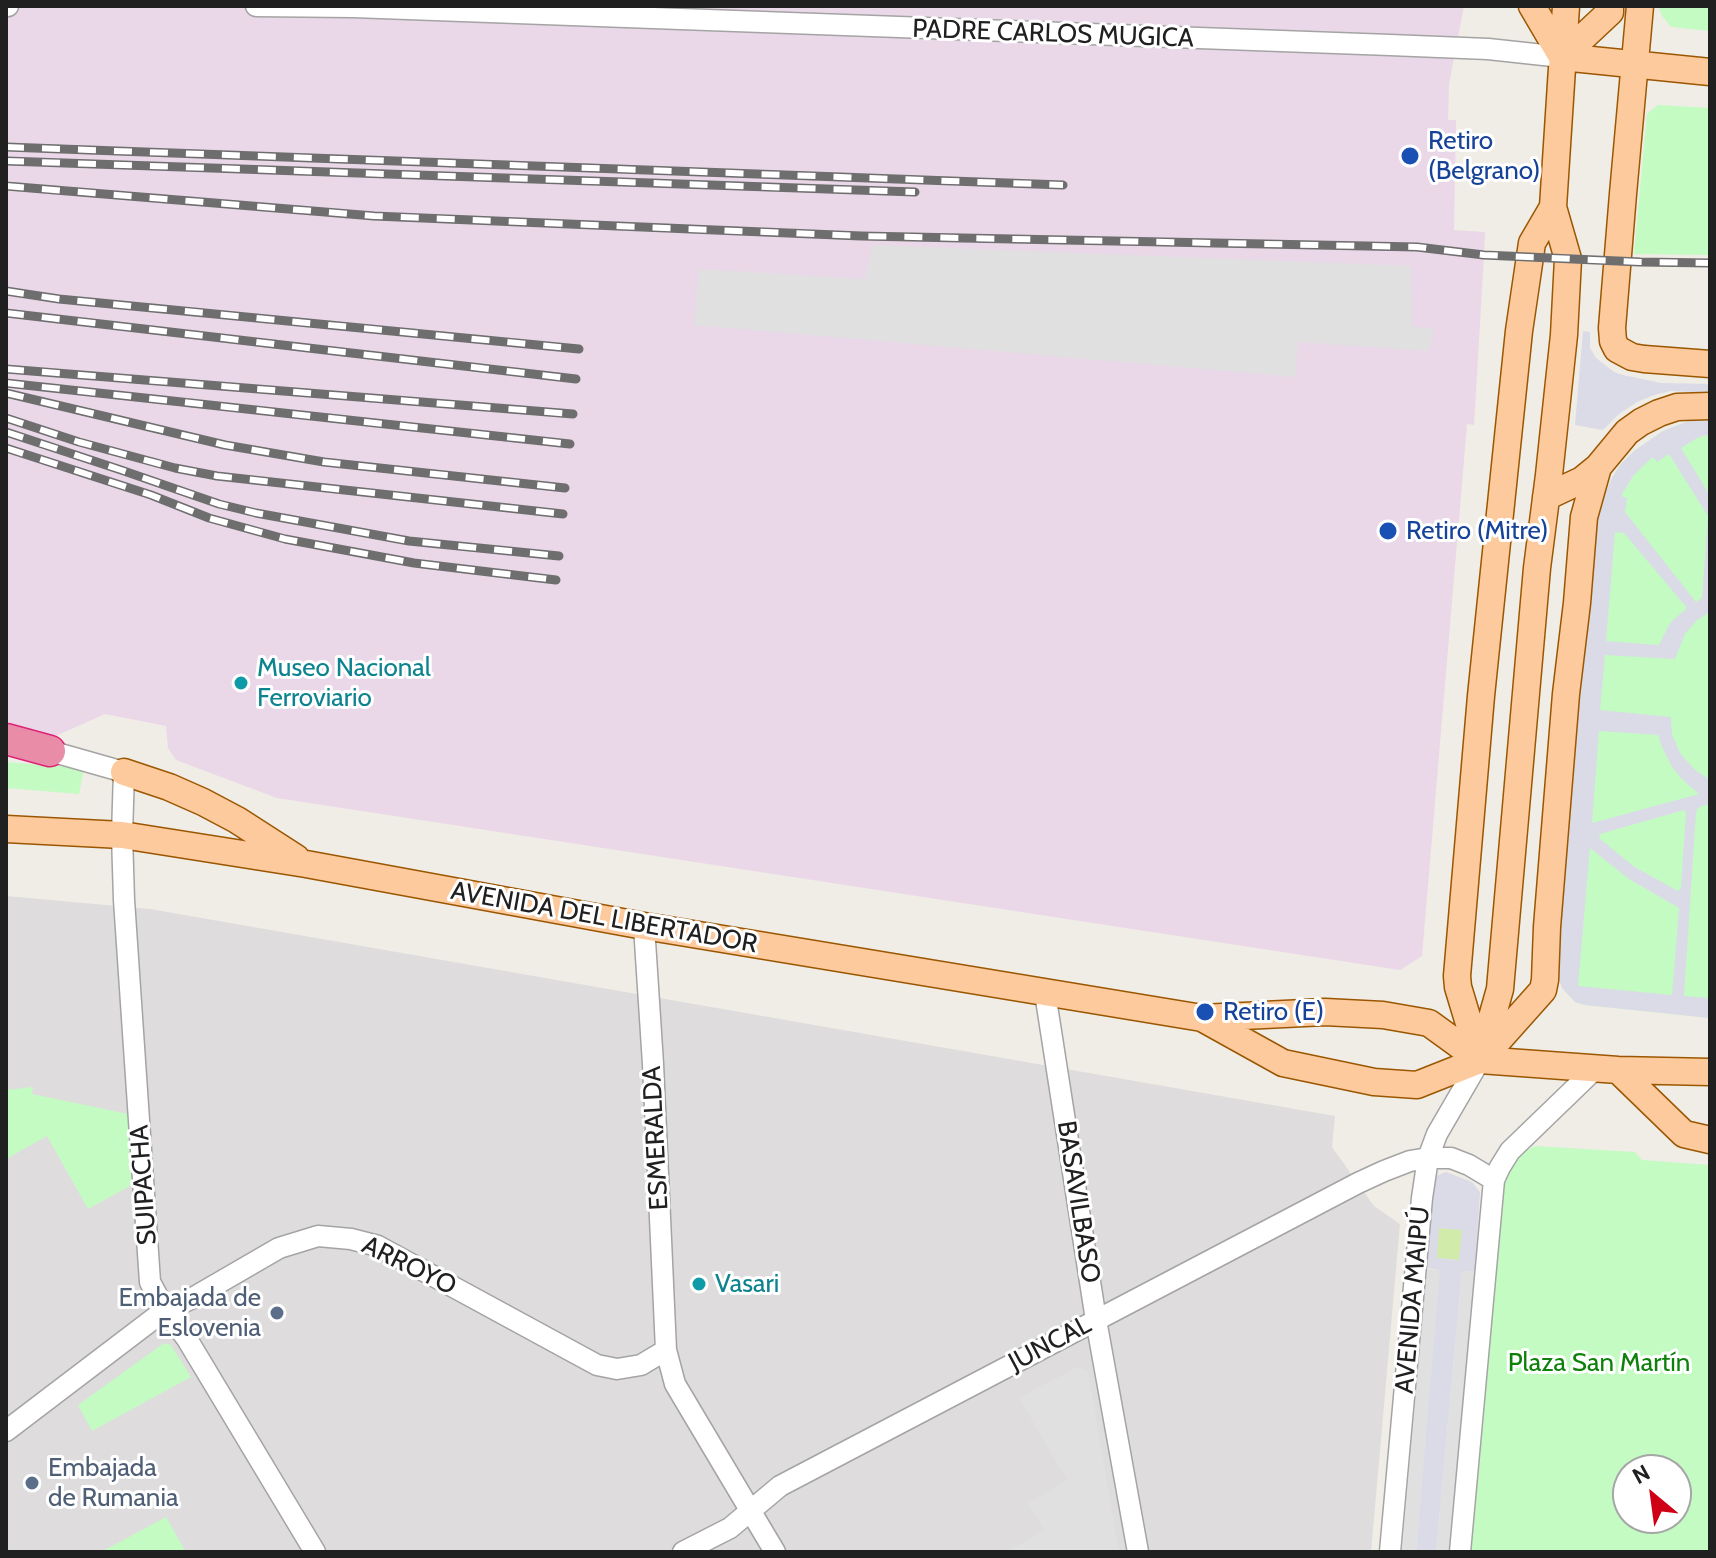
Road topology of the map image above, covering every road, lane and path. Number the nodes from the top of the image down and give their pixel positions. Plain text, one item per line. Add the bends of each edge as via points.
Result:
1 (256, 6) edge
2 (1532, 6) edge
3 (1566, 6) edge
4 (1610, 6) edge
5 (1640, 6) edge
6 (1562, 57) junction
7 (1635, 65) junction
8 (1710, 72) edge
9 (1553, 207) junction
10 (1710, 364) edge
11 (1710, 406) edge
12 (1598, 467) junction
13 (1546, 497) junction
14 (1583, 535) junction
15 (6, 739) edge
16 (6, 748) edge
17 (50, 751) junction
18 (124, 772) junction
19 (6, 829) edge
20 (122, 835) junction
21 (306, 864) junction
22 (644, 926) junction
23 (1045, 993) junction
24 (1202, 1018) junction
25 (1480, 1060) junction
26 (1607, 1069) junction
27 (1710, 1072) edge
28 (1710, 1090) edge
29 (1710, 1140) edge
30 (1428, 1158) junction
31 (1494, 1180) junction
32 (165, 1310) junction
33 (1096, 1320) junction
34 (666, 1350) junction
35 (6, 1431) edge
36 (750, 1510) junction
37 (315, 1552) edge
38 (683, 1552) edge
39 (775, 1552) edge
40 (1138, 1552) edge
41 (1390, 1552) edge
42 (1460, 1552) edge

1 - 6 street, PADRE CARLOS MUGICA via 1390,45
2 - 6 main road
3 - 6 main road
4 - 6 main road via 1610,12
5 - 7 main road
6 - 7 main road
6 - 9 main road
7 - 8 main road
7 - 10 main road via 1612,328 1615,344 1627,355 1644,359
9 - 13 main road via 1568,259
9 - 25 main road via 1532,243 1521,316 1457,976
11 - 12 main road via 1677,407 1641,422
12 - 13 main road
12 - 14 main road
13 - 14 main road via 1567,507
13 - 25 main road via 1500,989
14 - 25 main road via 1562,728 1545,980 1543,990
15 - 17 highway
16 - 17 street
17 - 18 street
18 - 20 street, SUIPACHA
18 - 21 main road via 203,802
19 - 20 main road, AVENIDA DEL LIBERTADOR
20 - 21 main road, AVENIDA DEL LIBERTADOR
20 - 32 street, SUIPACHA via 150,1282
21 - 22 main road, AVENIDA DEL LIBERTADOR
22 - 23 main road, AVENIDA DEL LIBERTADOR
22 - 34 street, ESMERALDA
23 - 24 main road, AVENIDA DEL LIBERTADOR
23 - 33 street, BASAVILBASO
24 - 25 main road, AVENIDA DEL LIBERTADOR via 1383,1015 1429,1023
24 - 25 main road, AVENIDA DEL LIBERTADOR via 1283,1063 1374,1082 1417,1085
25 - 26 main road, AVENIDA DEL LIBERTADOR
25 - 30 street, AVENIDA MAIPÚ
26 - 27 main road, AVENIDA DEL LIBERTADOR
26 - 28 main road, AVENIDA DEL LIBERTADOR
26 - 29 main road via 1684,1134
26 - 31 street via 1510,1151
30 - 31 street via 1451,1158
30 - 33 street, JUNCAL via 1358,1183
30 - 41 street, AVENIDA MAIPÚ
31 - 42 street
32 - 34 street, ARROYO via 279,1248 318,1236 378,1246 597,1365 629,1368
32 - 35 street, ARROYO
32 - 37 street, SUIPACHA
33 - 36 street, JUNCAL via 780,1486
33 - 40 street, BASAVILBASO
34 - 36 street via 675,1384
36 - 38 street, JUNCAL via 730,1528
36 - 39 street

